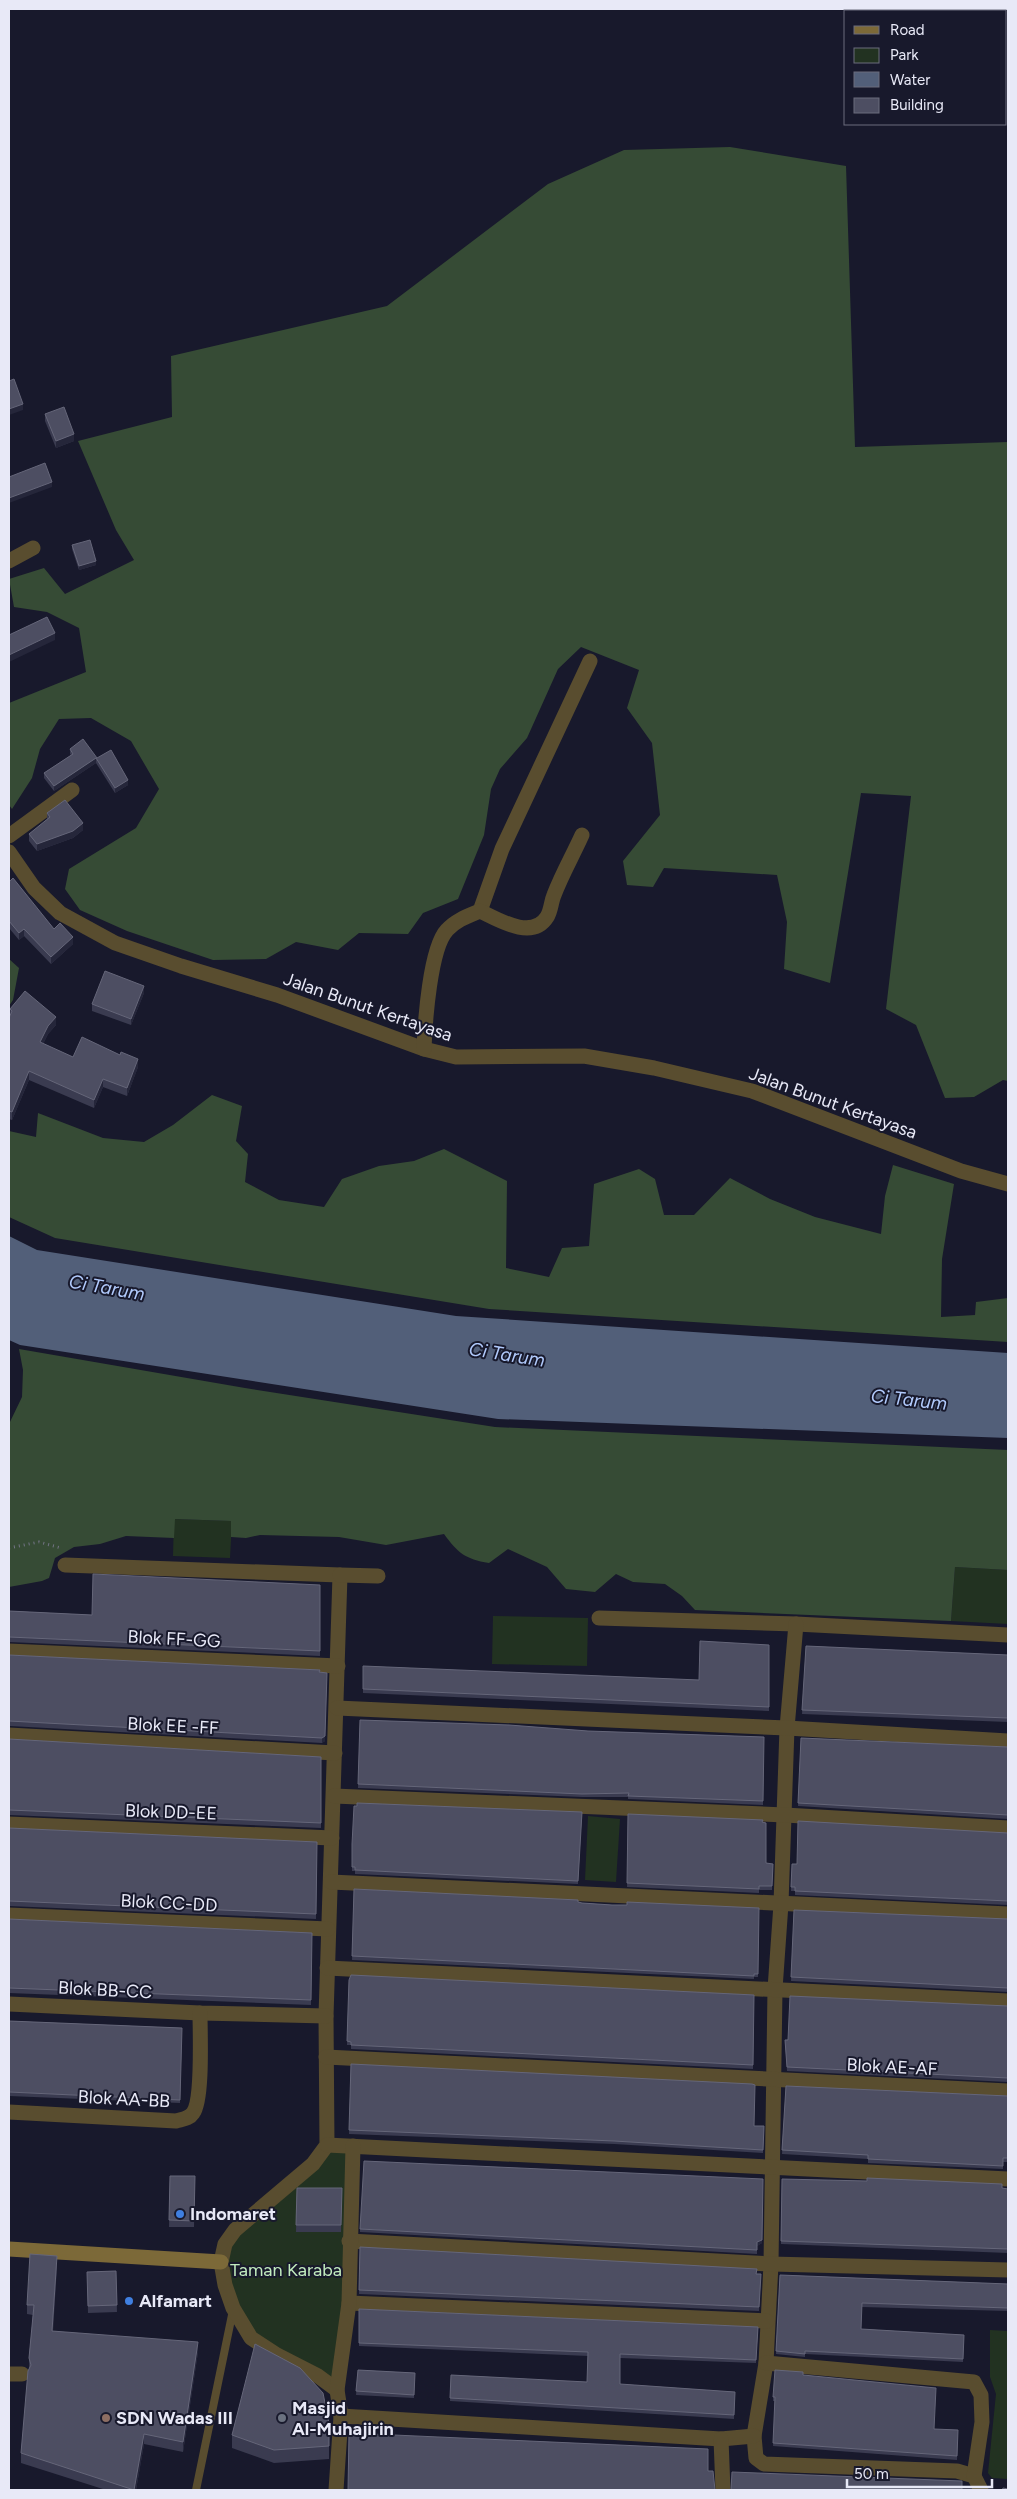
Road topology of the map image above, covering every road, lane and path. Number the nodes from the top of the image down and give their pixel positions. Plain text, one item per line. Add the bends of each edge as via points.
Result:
1 (33, 548) dead end
2 (9, 561) edge
3 (590, 661) dead end
4 (72, 790) dead end
5 (582, 835) dead end
6 (9, 836) edge
7 (9, 852) edge
8 (480, 911) junction
9 (424, 1049) junction
10 (1008, 1184) edge
11 (9, 1548) edge
12 (64, 1565) dead end
13 (86, 1566) junction
14 (340, 1575) junction
15 (378, 1576) dead end
16 (599, 1618) dead end
17 (796, 1624) junction
18 (1008, 1635) edge
19 (9, 1650) edge
20 (338, 1666) junction
21 (337, 1708) junction
22 (787, 1728) junction
23 (9, 1736) edge
24 (1008, 1741) edge
25 (335, 1753) junction
26 (334, 1796) junction
27 (785, 1815) junction
28 (9, 1824) edge
29 (1008, 1828) edge
30 (332, 1838) junction
31 (331, 1882) junction
32 (781, 1904) junction
33 (1008, 1914) edge
34 (9, 1915) edge
35 (328, 1929) junction
36 (327, 1968) junction
37 (775, 1989) junction
38 (1008, 2001) edge
39 (9, 2004) edge
40 (200, 2013) junction
41 (326, 2016) junction
42 (326, 2057) junction
43 (773, 2080) junction
44 (1008, 2091) edge
45 (9, 2112) edge
46 (326, 2145) junction
47 (353, 2146) junction
48 (773, 2167) junction
49 (1008, 2179) edge
50 (349, 2241) junction
51 (9, 2249) edge
52 (222, 2262) junction
53 (771, 2264) junction
54 (1008, 2270) edge
55 (349, 2303) junction
56 (233, 2308) junction
57 (767, 2321) junction
58 (766, 2363) junction
59 (337, 2390) junction
60 (341, 2416) junction
61 (754, 2436) junction
62 (721, 2439) junction
63 (974, 2476) junction
64 (196, 2490) edge
65 (336, 2490) edge
66 (723, 2490) edge
67 (981, 2490) edge

1 - 2 street
3 - 8 street via 502,849
4 - 6 street
5 - 8 street via 554,895 548,916 541,924 513,927
7 - 9 street, Jalan Bunut Kertayasa via 34,888 60,913 116,943 277,995
8 - 9 street via 456,921 438,943
9 - 10 street, Jalan Bunut Kertayasa via 456,1057 584,1056 654,1068 752,1091 961,1171
11 - 13 path via 39,1542 53,1544
12 - 13 street
13 - 14 street
14 - 15 street
14 - 20 street
16 - 17 street
17 - 18 street
17 - 22 street
19 - 20 street, Blok FF-GG
20 - 21 street
21 - 22 street
21 - 25 street
22 - 24 street
22 - 27 street
23 - 25 street, Blok EE -FF
25 - 26 street
26 - 27 street
26 - 30 street
27 - 29 street
27 - 32 street
28 - 30 street, Blok DD-EE
30 - 31 street
31 - 32 street
31 - 35 street
32 - 33 street
32 - 37 street
34 - 35 street, Blok CC-DD
35 - 36 street
36 - 37 street
36 - 41 street
37 - 38 street
37 - 43 street
39 - 40 street, Blok BB-CC
40 - 41 street, Blok BB-CC
40 - 45 street, Blok AA-BB via 199,2094 195,2112 188,2118 176,2121
41 - 42 street
42 - 43 street, Blok AE-AF
42 - 46 street
43 - 44 street, Blok AE-AF
43 - 48 street
46 - 47 street
46 - 52 street via 313,2164 235,2230 225,2244
47 - 48 street
47 - 50 street
48 - 49 street
48 - 53 street
50 - 53 street
50 - 55 street
51 - 52 street
52 - 56 street
53 - 54 street
53 - 57 street
55 - 57 street
55 - 59 street
56 - 59 street via 251,2338
56 - 64 lane
57 - 58 street
58 - 61 street
58 - 63 street via 974,2382 982,2395 982,2422
59 - 60 street
60 - 62 street
60 - 65 street
61 - 62 street
61 - 63 street via 756,2458 764,2464 958,2471
62 - 66 street
63 - 67 street

